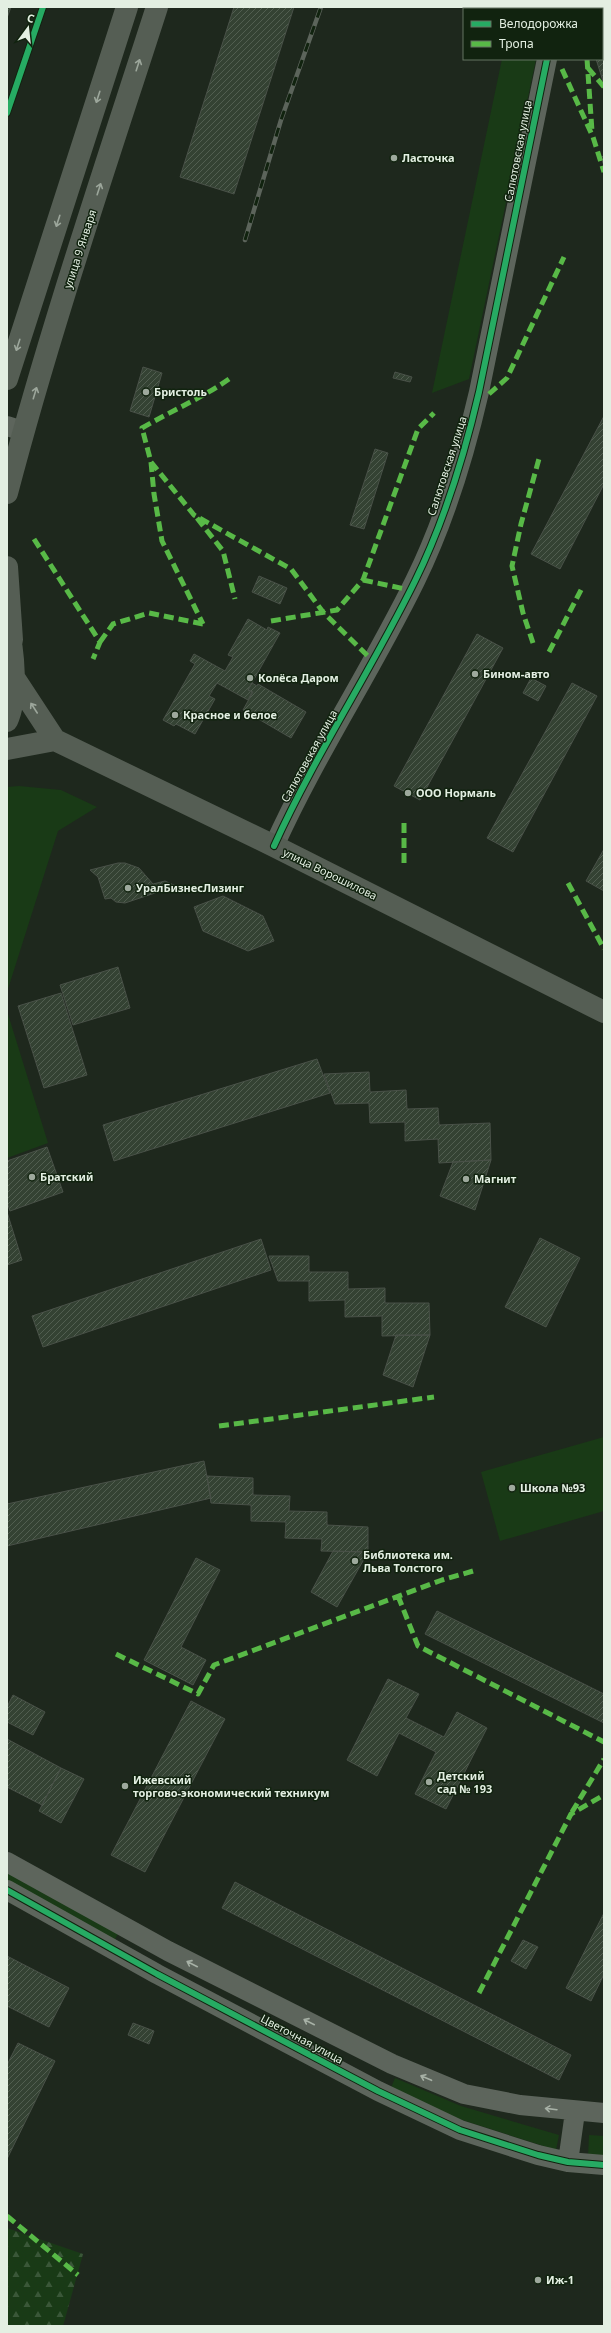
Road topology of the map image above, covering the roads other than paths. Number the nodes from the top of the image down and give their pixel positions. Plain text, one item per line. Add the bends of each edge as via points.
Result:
1 (127, 7) edge
2 (157, 7) edge
3 (547, 60) edge
4 (7, 379) edge
5 (15, 428) edge
6 (7, 493) edge
7 (7, 567) edge
8 (9, 633) edge
9 (13, 676) junction
10 (7, 721) edge
11 (55, 740) junction
12 (7, 749) edge
13 (274, 846) junction
14 (602, 1007) edge
15 (7, 1862) edge
16 (7, 1890) edge
17 (168, 1951) junction
18 (157, 1974) junction
19 (392, 2064) junction
20 (378, 2091) junction
21 (575, 2112) junction
22 (604, 2113) edge
23 (568, 2162) junction
24 (604, 2165) edge

1 -> 4 main road
5 -> 2 main road, улица 9 Января
3 - 13 street, Салютовская улица via 479,392 442,518 415,581 292,806
5 - 6 main road, улица 9 Января
7 - 8 main road
8 - 9 main road
9 - 10 main road via 12,711
11 -> 9 main road
11 - 12 main road
11 - 13 main road, улица Ворошилова
13 - 14 main road, улица Ворошилова
15 - 17 street, Цветочная улица
16 - 18 street, Цветочная улица
17 - 18 street
19 -> 17 street, Цветочная улица
18 - 20 street, Цветочная улица
19 - 20 street
21 -> 19 street, Цветочная улица via 464,2094
20 - 23 street, Цветочная улица via 460,2130
21 - 22 street, Цветочная улица
21 - 23 street
23 - 24 street, Цветочная улица

